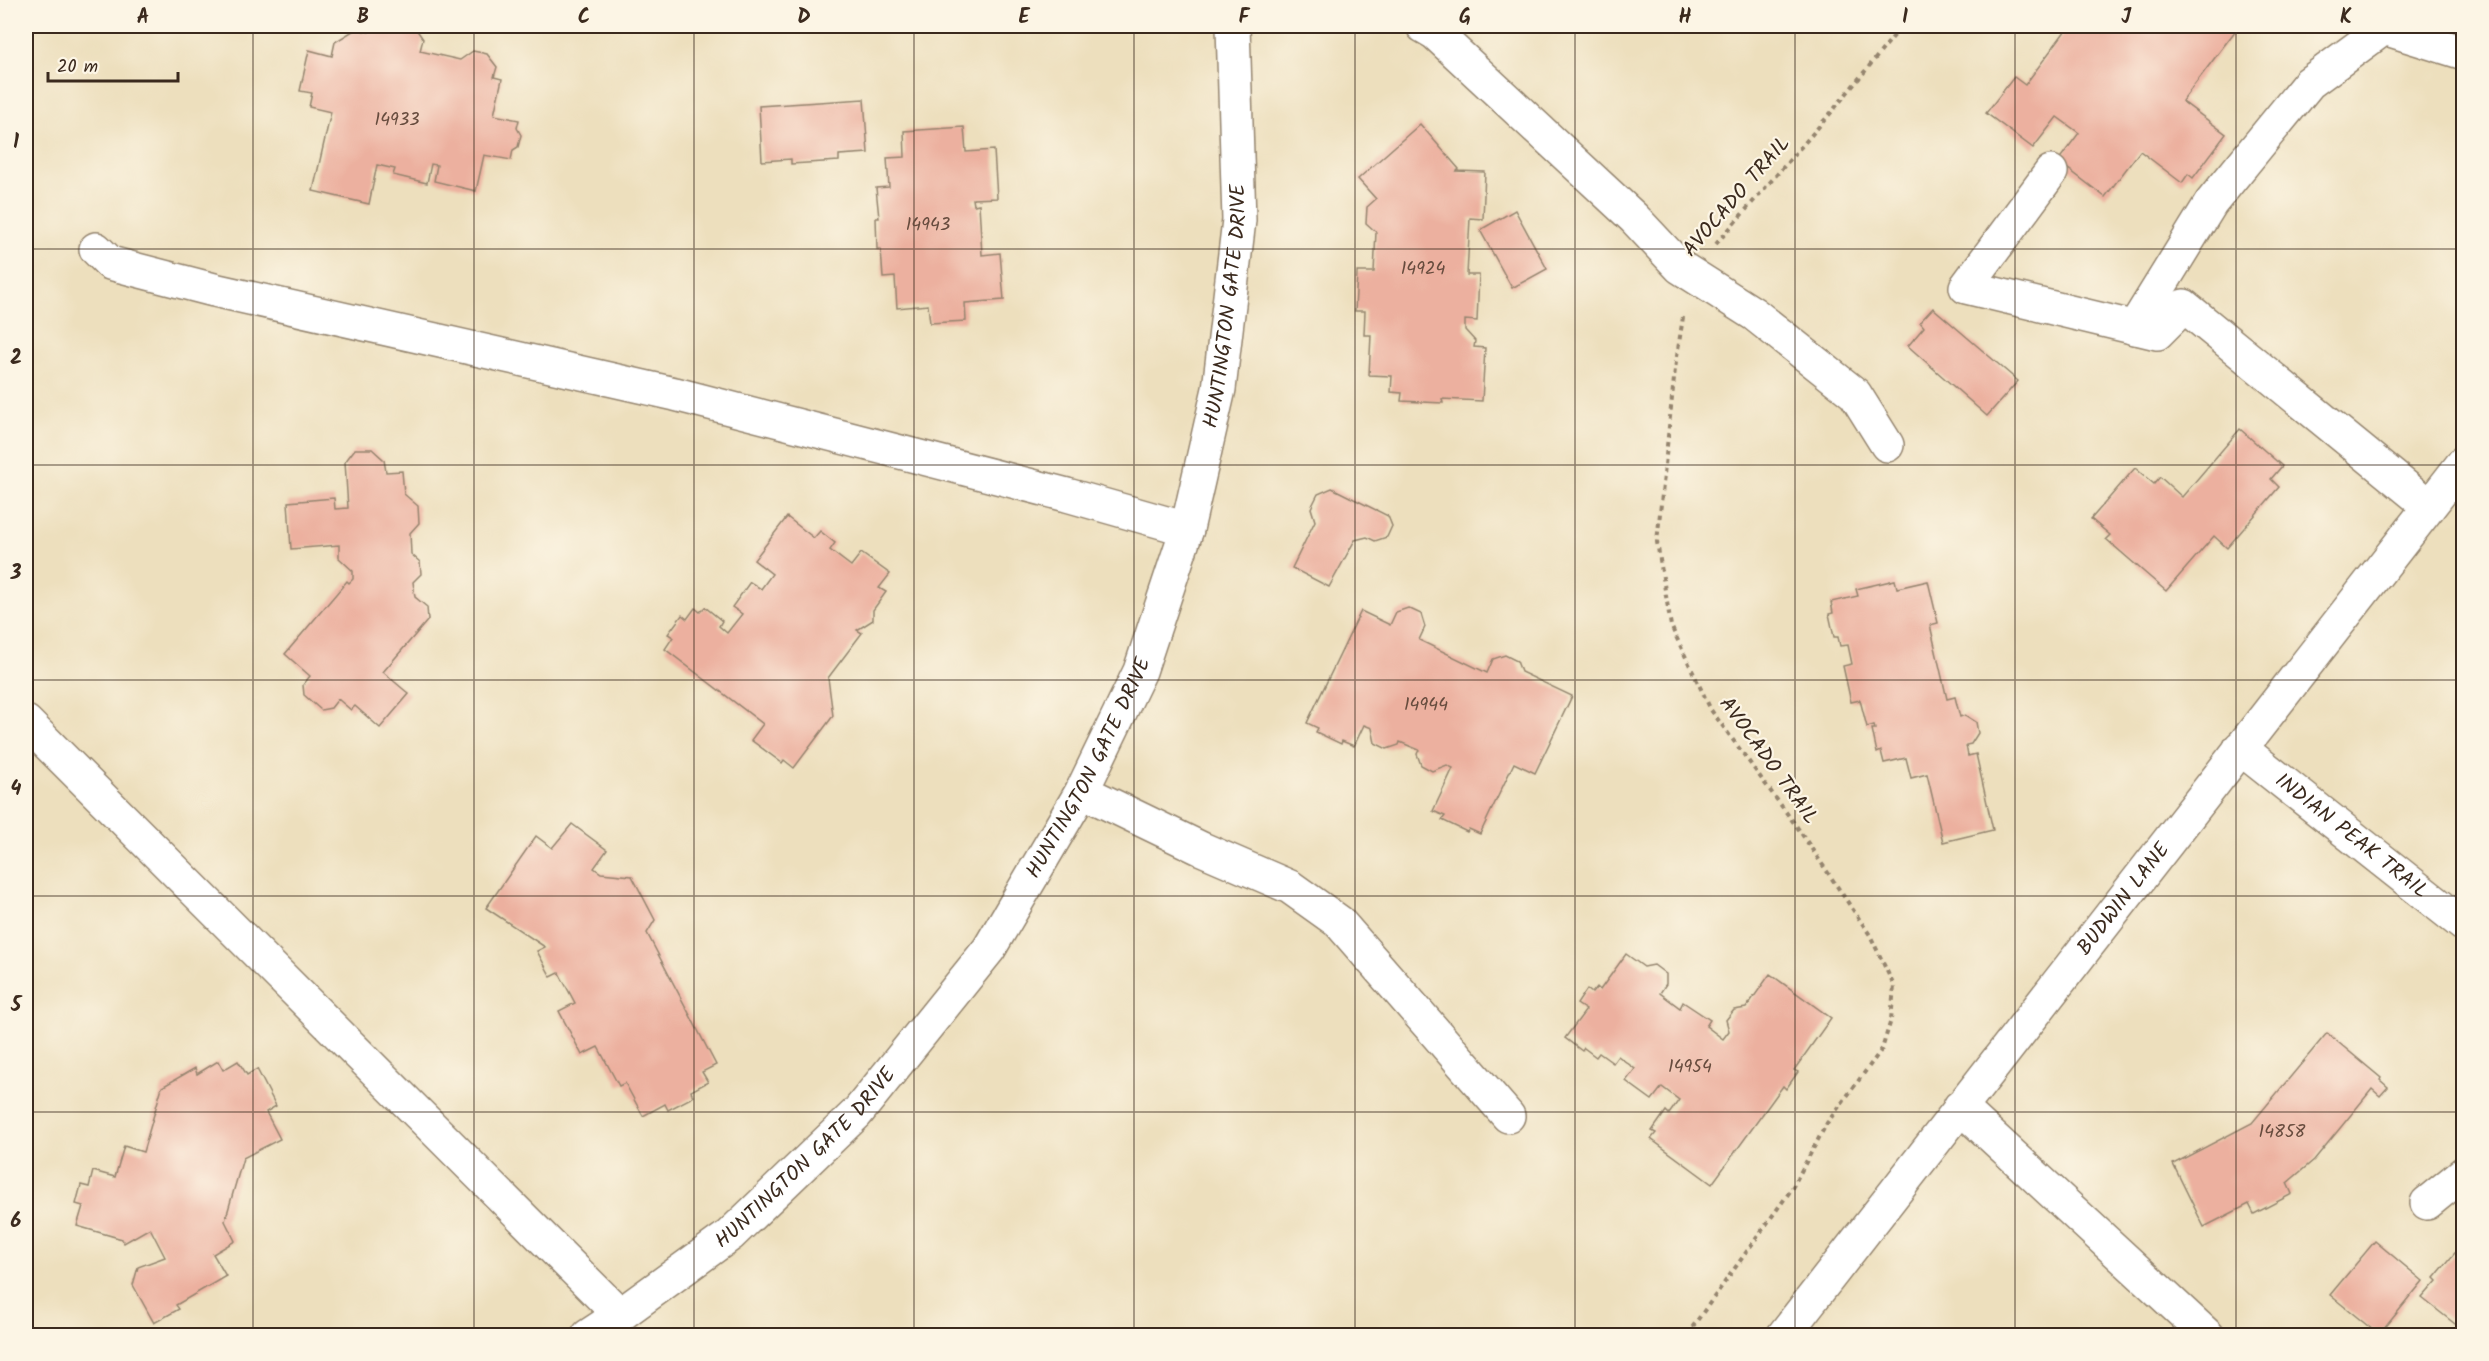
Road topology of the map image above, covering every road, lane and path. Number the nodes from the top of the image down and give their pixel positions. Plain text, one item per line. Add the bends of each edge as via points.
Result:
1 (1233, 26) edge
2 (1423, 26) edge
3 (1902, 26) edge
4 (2463, 53) edge
5 (2051, 172) dead end
6 (96, 249) dead end
7 (1690, 274) junction
8 (2134, 328) junction
9 (1887, 445) dead end
10 (2463, 462) edge
11 (2429, 506) junction
12 (1187, 529) junction
13 (26, 722) edge
14 (2240, 748) junction
15 (1082, 791) junction
16 (2463, 925) edge
17 (1960, 1107) junction
18 (1508, 1116) dead end
19 (2463, 1173) edge
20 (2427, 1203) dead end
21 (620, 1315) junction
22 (588, 1335) edge
23 (1686, 1335) edge
24 (1783, 1335) edge
25 (2208, 1335) edge

1 - 12 street, HUNTINGTON GATE DRIVE via 1239,220 1219,389
2 - 7 street via 1435,33
3 - 7 path, AVOCADO TRAIL
4 - 8 street via 2384,28 2309,83 2211,203
5 - 8 street via 1966,286
6 - 12 street via 110,263 214,290 675,394
7 - 9 street via 1754,314 1855,394
7 - 23 path, AVOCADO TRAIL via 1675,369 1657,542 1671,627 1711,710 1870,935 1894,986 1892,1020 1882,1049 1827,1123 1784,1200
8 - 11 street via 2157,333 2184,306
10 - 11 street, BUDWIN LANE
11 - 14 street, BUDWIN LANE
12 - 15 street, HUNTINGTON GATE DRIVE via 1140,671
13 - 21 street
14 - 16 street, INDIAN PEAK TRAIL
14 - 17 street, BUDWIN LANE
15 - 18 street via 1290,887 1339,922
15 - 21 street, HUNTINGTON GATE DRIVE via 989,950 856,1113 730,1234
17 - 24 street, BUDWIN LANE
17 - 25 street
19 - 20 street
21 - 22 street, HUNTINGTON GATE DRIVE

